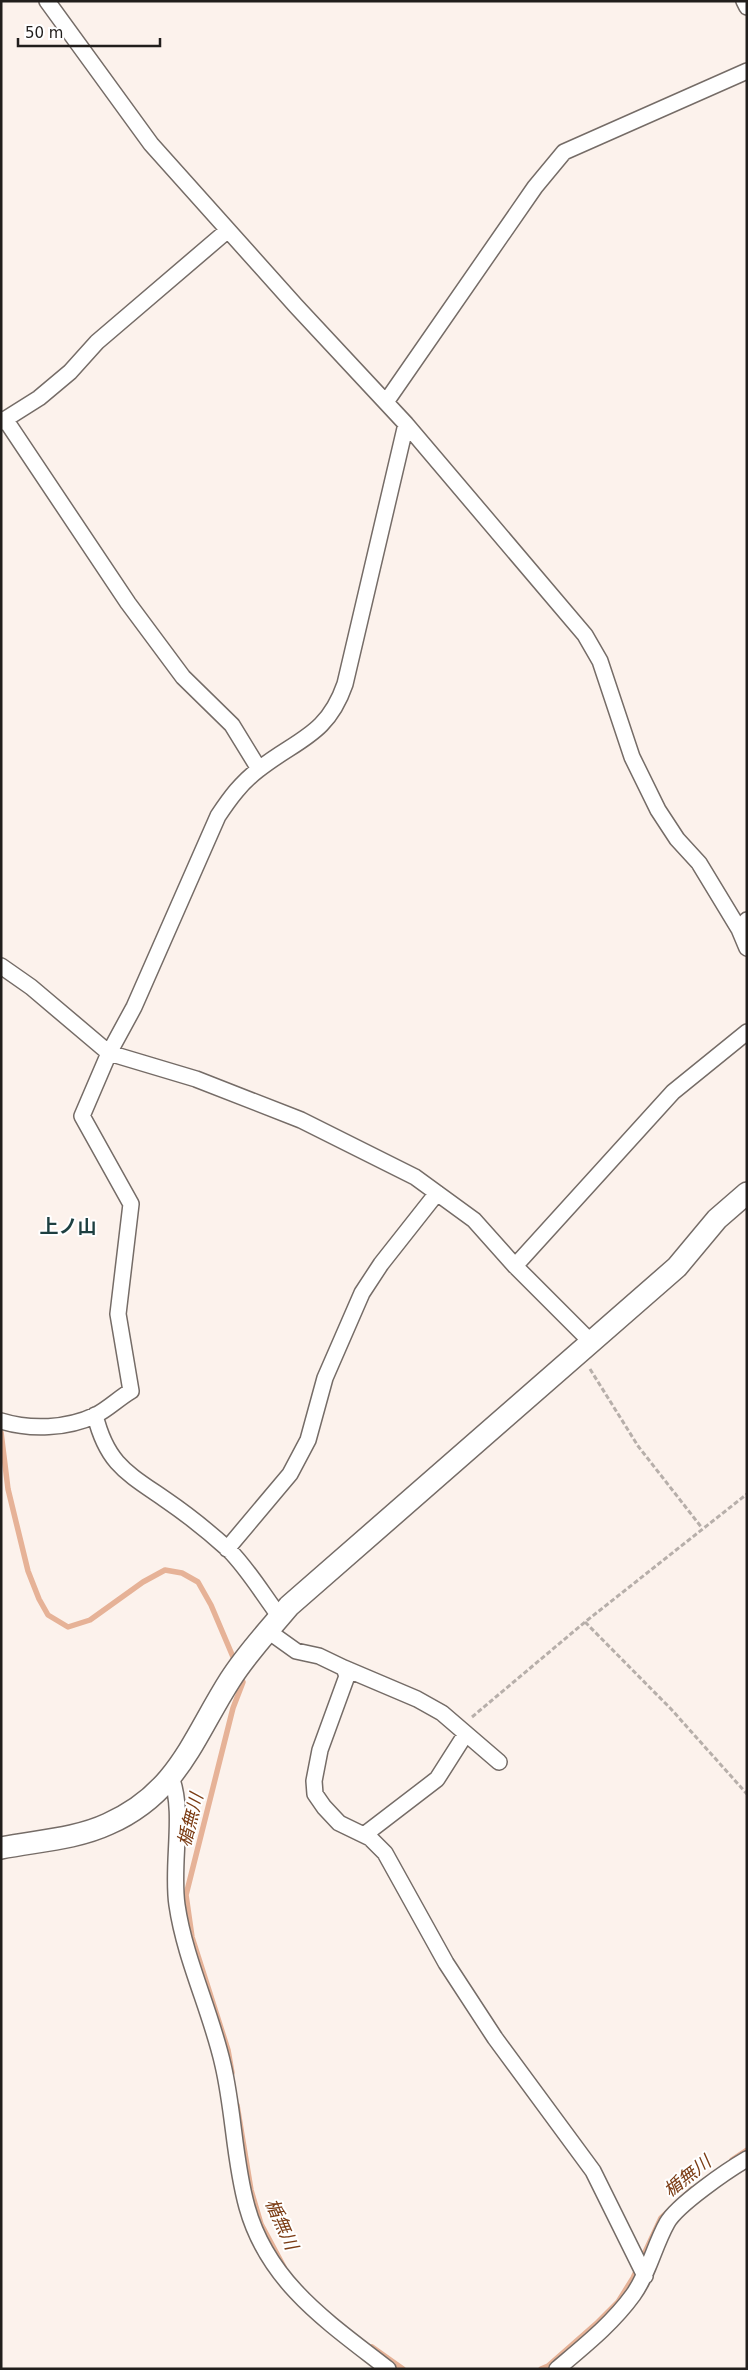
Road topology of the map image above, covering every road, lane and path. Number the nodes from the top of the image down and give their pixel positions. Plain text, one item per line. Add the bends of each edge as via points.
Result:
1 (47, 1) edge
2 (744, 1) edge
3 (747, 7) edge
4 (747, 72) edge
5 (228, 230) junction
6 (386, 402) junction
7 (3, 420) edge
8 (406, 424) junction
9 (259, 769) junction
10 (743, 925) edge
11 (747, 948) edge
12 (1, 966) edge
13 (747, 1032) edge
14 (109, 1053) junction
15 (437, 1193) junction
16 (747, 1193) edge
17 (515, 1266) junction
18 (586, 1348) junction
19 (96, 1415) junction
20 (1, 1421) edge
21 (747, 1494) edge
22 (702, 1528) junction
23 (227, 1549) junction
24 (585, 1622) junction
25 (274, 1624) junction
26 (344, 1668) junction
27 (461, 1732) junction
28 (499, 1762) dead end
29 (171, 1777) junction
30 (747, 1794) edge
31 (364, 1835) junction
32 (1, 1848) edge
33 (747, 2159) edge
34 (645, 2276) junction
35 (388, 2369) edge
36 (557, 2369) edge

1 - 5 street via 151,144
2 - 3 street
4 - 6 street via 564,152 535,187
5 - 6 street
5 - 7 street via 97,342 70,372 39,398
6 - 8 street
7 - 9 street via 128,603 183,677 232,725
8 - 9 street via 338,704 325,722
8 - 10 street via 584,635 600,661 632,757 658,810 676,839 699,863
9 - 14 street via 237,788 218,816 134,1007
10 - 11 street
12 - 14 street
13 - 17 street via 673,1092
14 - 15 street via 196,1079 301,1120 415,1177
14 - 19 street via 82,1116 130,1204 118,1314 130,1391
15 - 17 street via 474,1220
15 - 23 street via 362,1293 325,1378 308,1440 290,1474
16 - 18 street via 718,1219 677,1267
17 - 18 street
18 - 22 path via 638,1446
18 - 25 street via 290,1606
19 - 20 street via 54,1426 22,1427
19 - 23 street via 101,1437 110,1454 129,1476 196,1522
21 - 22 path
22 - 24 path
23 - 25 street
24 - 27 path
24 - 30 path via 671,1709
25 - 26 street via 296,1651 319,1656
25 - 29 street via 230,1680 188,1756
26 - 27 street via 417,1699 442,1714
26 - 31 street via 347,1676 320,1750 315,1794 339,1823
27 - 28 street
27 - 31 street via 437,1779
29 - 32 street via 138,1806 108,1824 77,1834
29 - 35 street via 177,1792 174,1884 179,1920 223,2064 246,2205 255,2234 281,2277 325,2320
31 - 34 street via 385,1853 446,1963 495,2038 593,2171
33 - 34 street via 682,2207 668,2222
34 - 36 street via 616,2316

